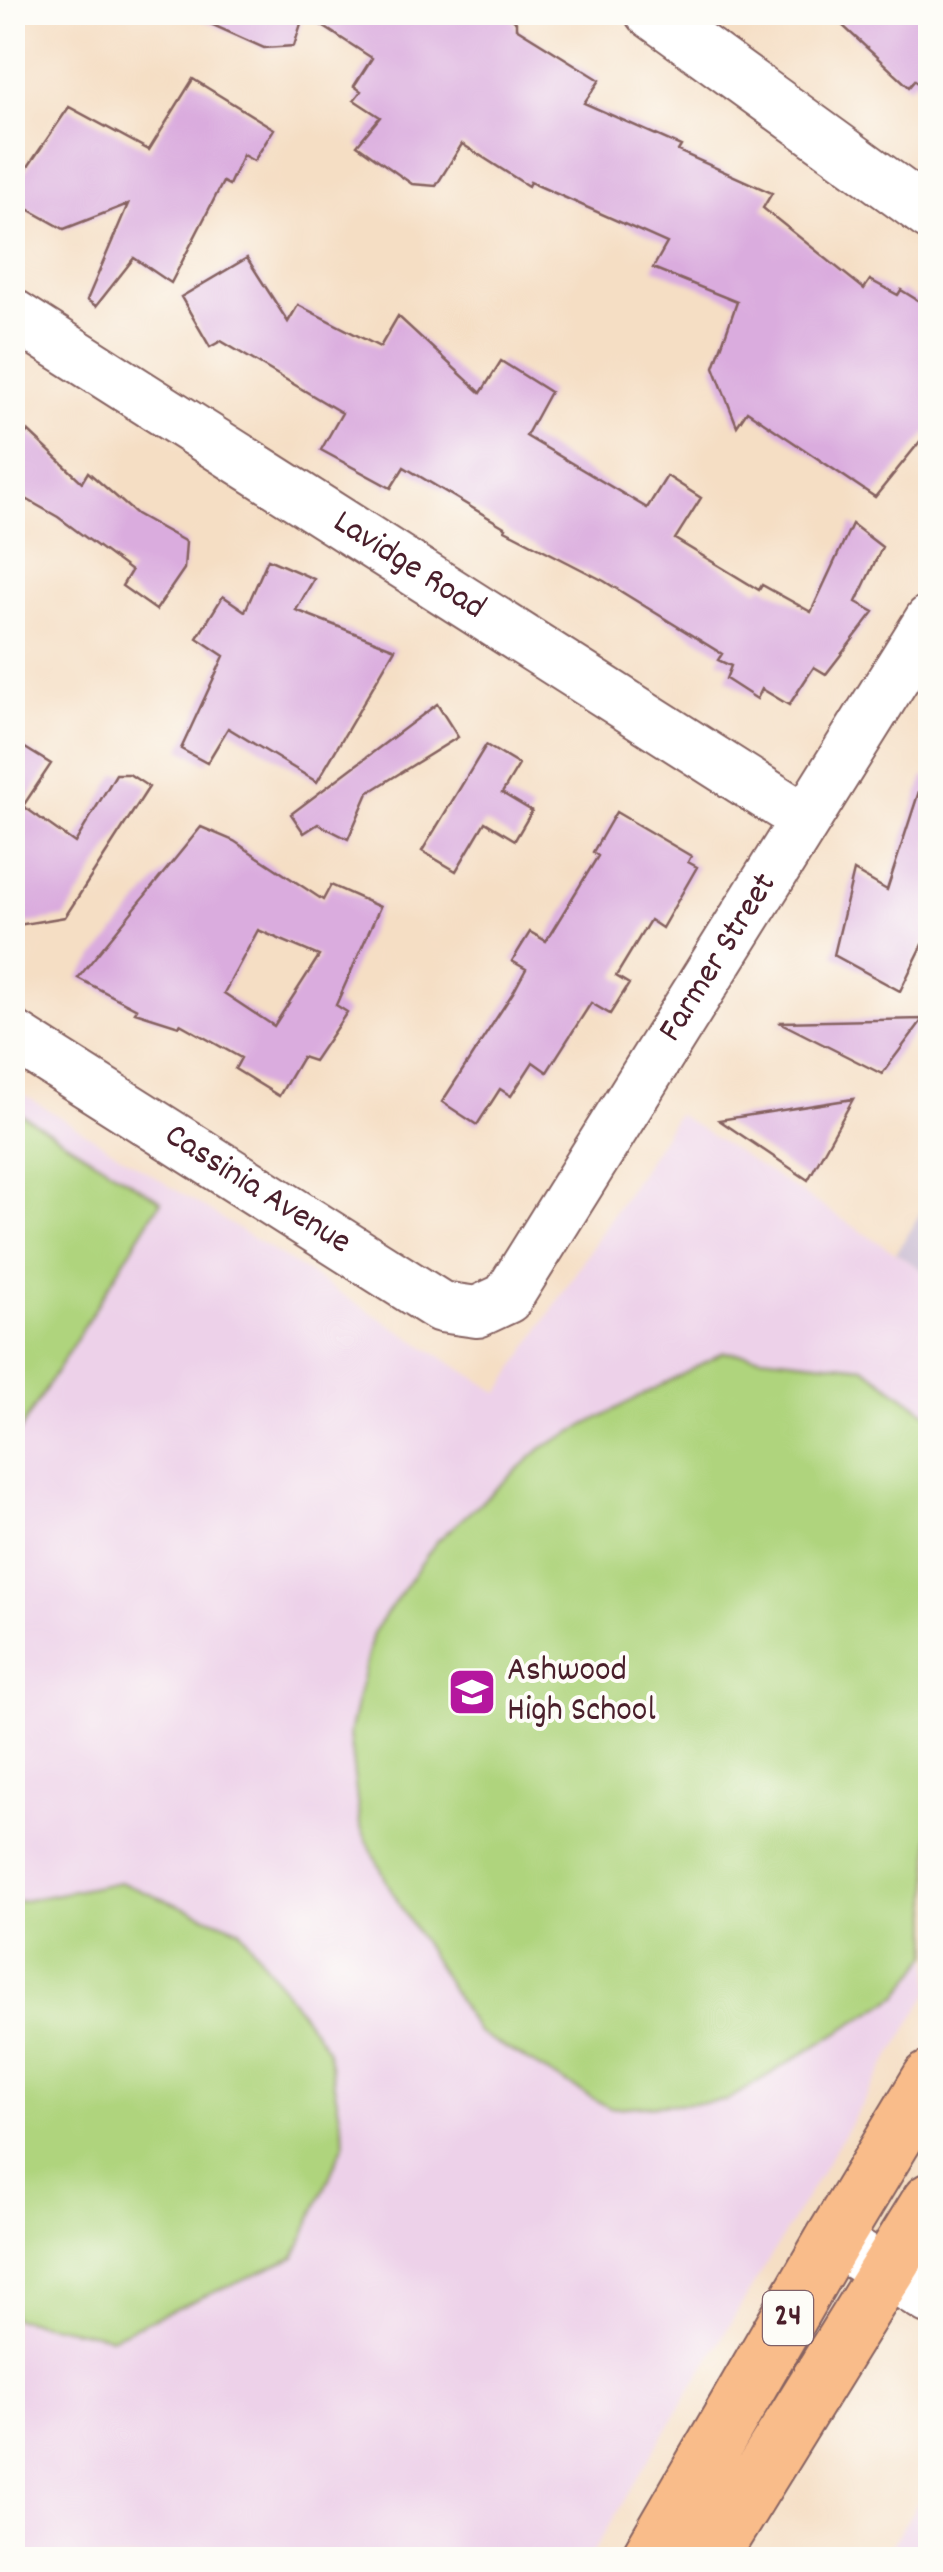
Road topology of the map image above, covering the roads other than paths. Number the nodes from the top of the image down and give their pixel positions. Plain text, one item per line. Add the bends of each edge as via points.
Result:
1 (650, 12) edge
2 (930, 215) edge
3 (12, 314) edge
4 (930, 620) edge
5 (805, 819) junction
6 (12, 1035) edge
7 (507, 1298) joint
8 (930, 2079) edge
9 (930, 2202) edge
10 (833, 2240) junction
11 (908, 2286) edge
12 (648, 2560) edge
13 (708, 2560) edge

1 - 2 street
3 - 5 street, Lavidge Road
4 - 5 street, Farmer Street
5 - 7 street, Farmer Street
6 - 7 street, Cassinia Avenue via 441,1306 476,1312
8 - 10 main road, 24
9 - 11 main road, 24
10 - 11 street
10 - 12 main road, 24
11 - 13 main road, 24

